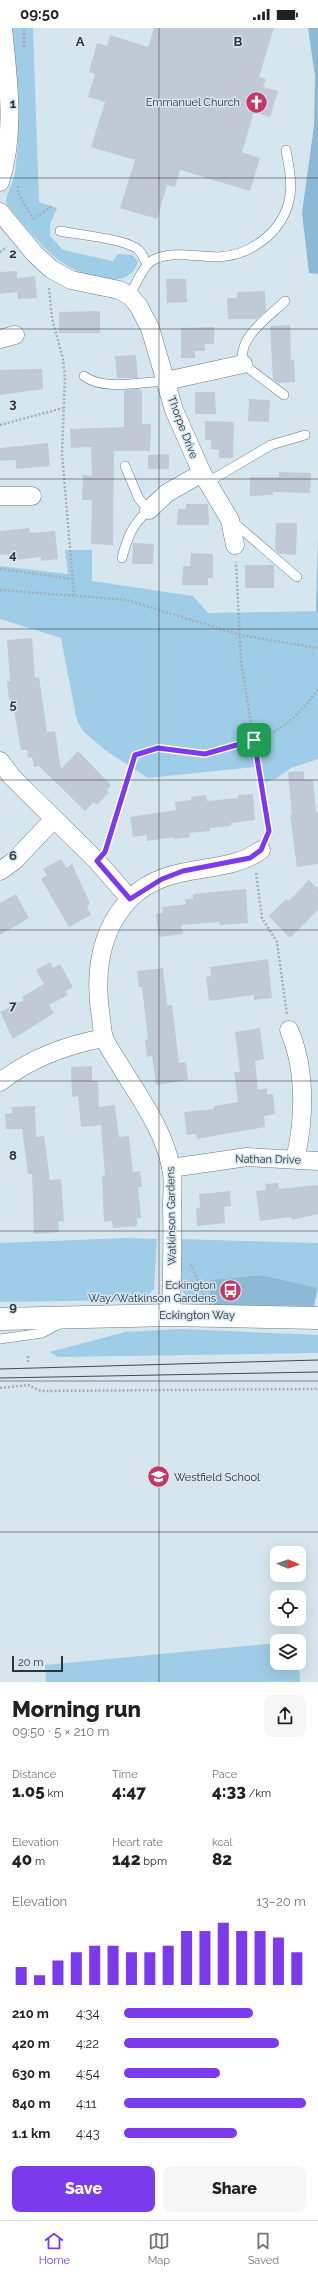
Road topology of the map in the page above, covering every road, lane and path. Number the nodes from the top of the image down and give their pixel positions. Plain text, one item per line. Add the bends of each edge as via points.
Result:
1 (3, 28) edge
2 (286, 150) dead end
3 (0, 182) edge
4 (52, 206) dead end
5 (0, 212) edge
6 (16, 231) junction
7 (60, 231) dead end
8 (147, 265) junction
9 (51, 269) junction
10 (130, 296) junction
11 (285, 301) dead end
12 (243, 364) junction
13 (84, 376) dead end
14 (166, 381) junction
15 (284, 395) dead end
16 (63, 408) junction
17 (0, 426) edge
18 (305, 435) dead end
19 (125, 466) dead end
20 (205, 478) junction
21 (0, 496) edge
22 (32, 496) dead end
23 (149, 510) junction
24 (230, 520) junction
25 (235, 545) joint
26 (122, 558) dead end
27 (0, 569) edge
28 (297, 577) dead end
29 (72, 579) junction
30 (0, 590) edge
31 (74, 595) junction
32 (240, 635) junction
33 (318, 648) edge
34 (318, 689) edge
35 (254, 740) junction
36 (0, 761) edge
37 (54, 819) junction
38 (261, 850) junction
39 (97, 861) junction
40 (0, 871) edge
41 (130, 899) junction
42 (289, 1030) joint
43 (104, 1038) junction
44 (0, 1082) edge
45 (295, 1159) junction
46 (318, 1161) edge
47 (171, 1168) junction
48 (173, 1245) junction
49 (205, 1298) dead end
50 (171, 1315) junction
51 (77, 1316) junction
52 (318, 1318) edge
53 (0, 1319) edge
54 (0, 1339) edge
55 (28, 1354) dead end
56 (28, 1362) dead end
57 (0, 1388) edge
58 (318, 1389) edge

1 - 3 street via 9,84 9,141 7,161
2 - 8 lane via 290,171 289,201 277,225 257,245 231,256 169,256 153,260
4 - 6 path
5 - 6 street
6 - 9 street
7 - 8 lane via 119,242 135,248 143,254
8 - 10 lane
9 - 10 street via 71,280 119,290
9 - 16 path via 49,284 52,318 66,377
10 - 14 street, Thorpe Drive via 138,305 150,328
11 - 12 lane via 246,339 241,353
12 - 14 street, Thorpe Drive
12 - 15 lane
13 - 14 lane via 102,385
14 - 20 street, Thorpe Drive via 174,410
16 - 17 path
16 - 29 path via 62,454
18 - 20 lane via 271,444
19 - 23 lane via 139,499
20 - 23 street via 167,493
20 - 24 street, Thorpe Drive
21 - 22 street
23 - 26 lane via 139,518 128,536
24 - 25 street, Thorpe Drive
24 - 28 lane
25 - 32 path
27 - 29 path
29 - 31 path
30 - 31 path
31 - 32 path via 127,600
32 - 33 path
32 - 35 path via 241,662
34 - 35 path via 303,710 271,736
35 - 38 path via 269,831
35 - 39 path via 205,754 158,748 135,755 105,852
36 - 37 street via 12,777
37 - 39 street
37 - 40 street via 14,861
38 - 41 street, Watkinson Gardens via 250,858 169,876
38 - 42 path via 256,872 262,918 277,942
39 - 41 street
41 - 43 street, Watkinson Gardens via 107,934 100,957 99,1007
42 - 45 street via 296,1044 301,1095
43 - 44 street via 76,1043 49,1053 17,1069
43 - 47 street, Watkinson Gardens via 162,1135
45 - 46 street, Nathan Drive
45 - 47 street, Nathan Drive via 247,1157
47 - 48 street, Watkinson Gardens
48 - 49 path via 183,1246
48 - 50 street, Watkinson Gardens
50 - 51 main road, Eckington Way
50 - 52 main road, Eckington Way
51 - 53 main road, Eckington Way
51 - 54 lane, Eckington Way via 42,1333
55 - 56 path
57 - 58 path via 28,1383 41,1391

